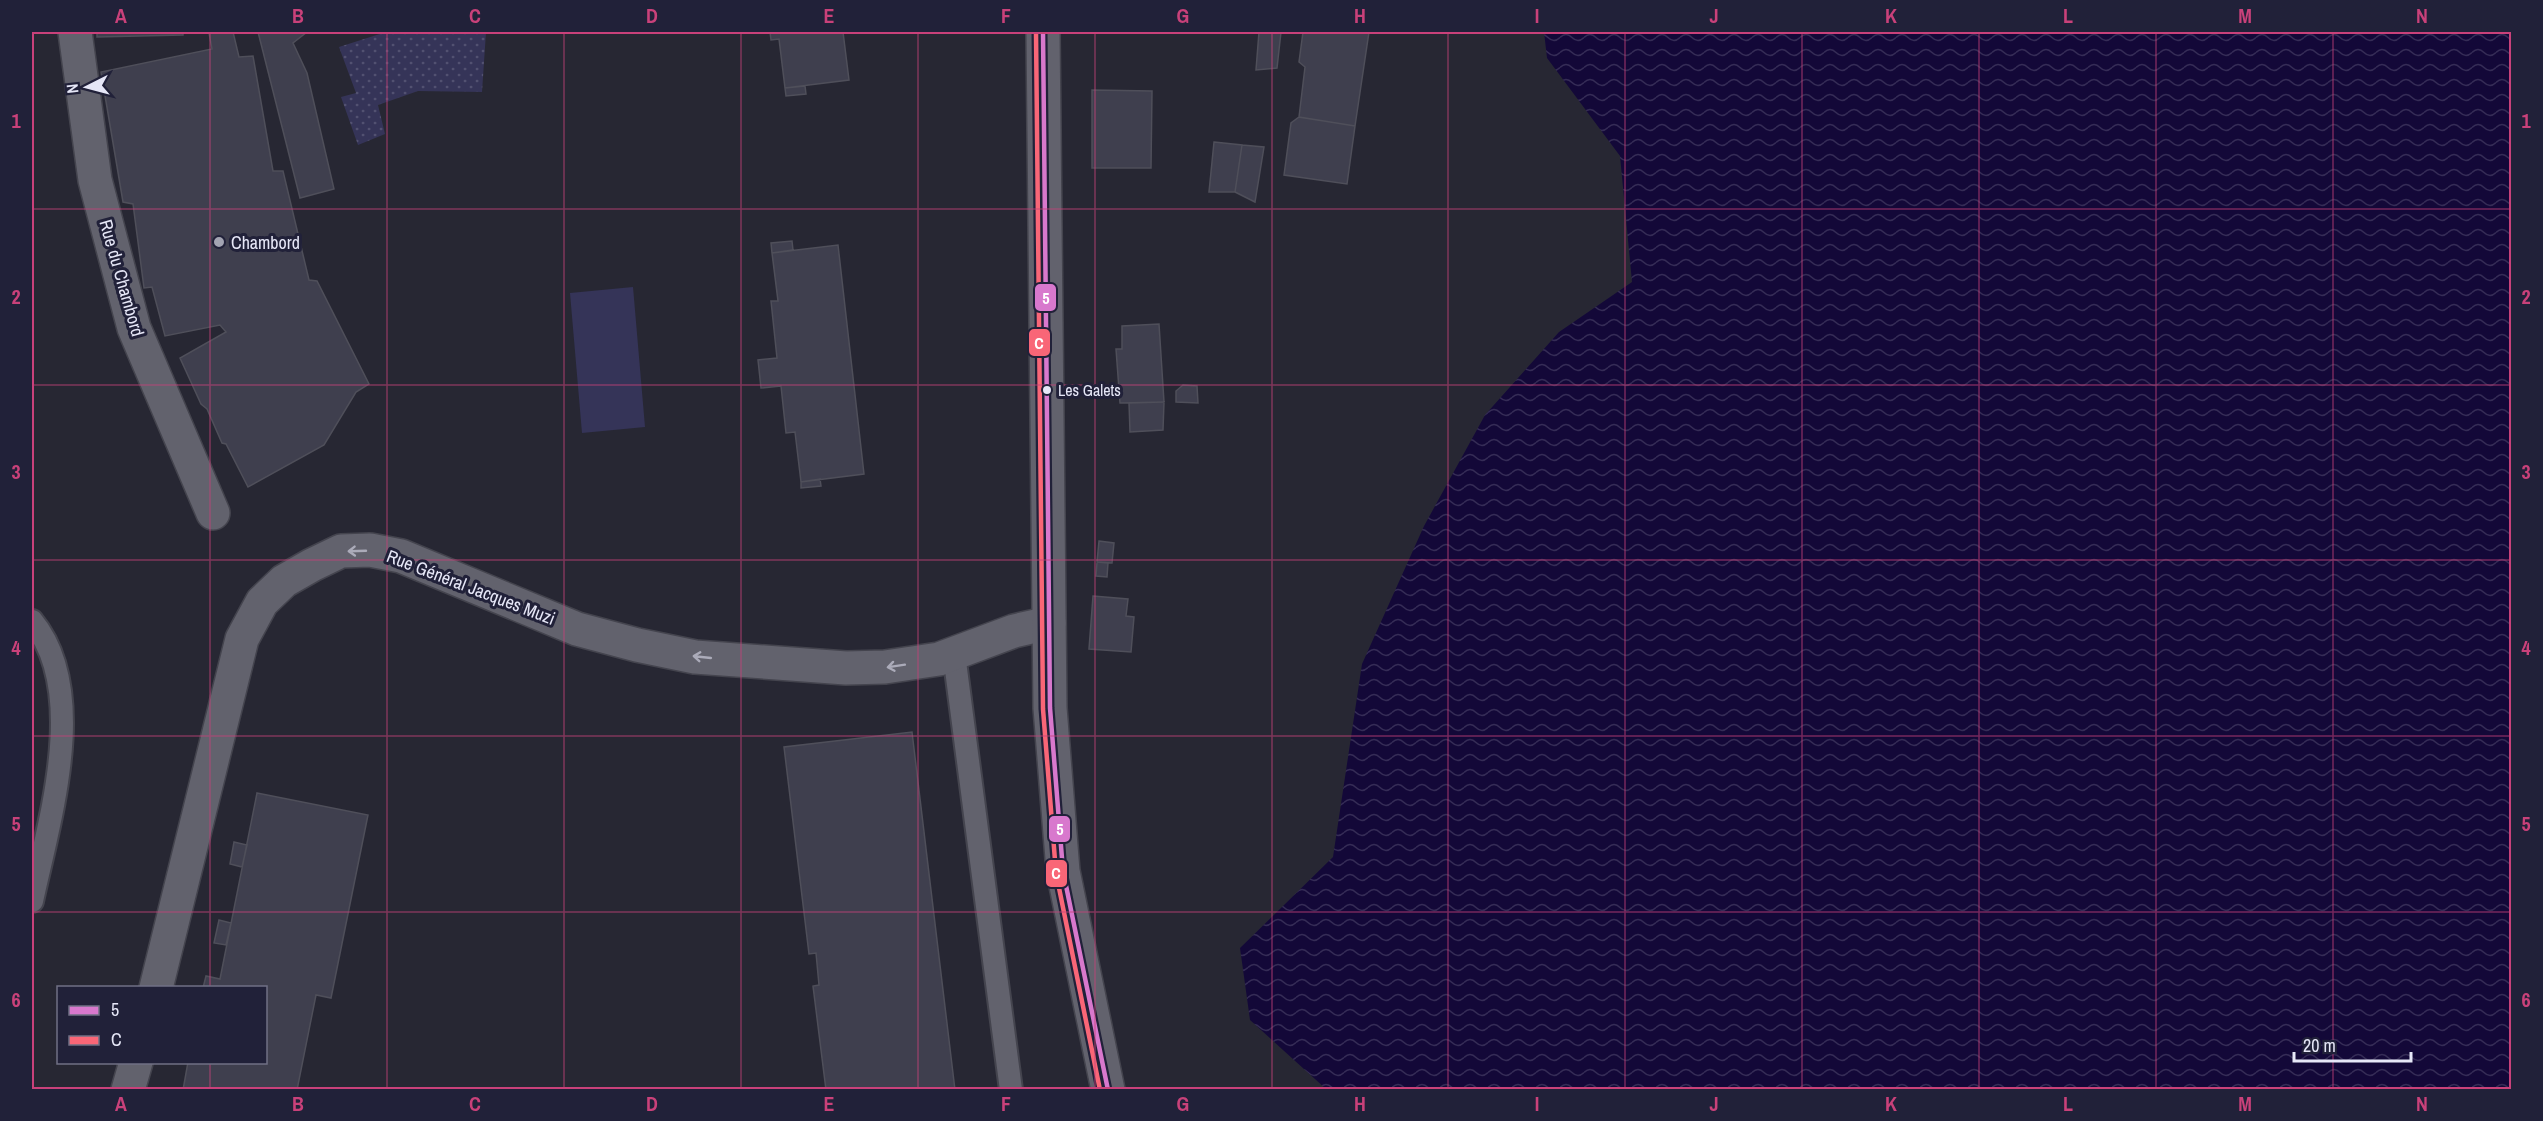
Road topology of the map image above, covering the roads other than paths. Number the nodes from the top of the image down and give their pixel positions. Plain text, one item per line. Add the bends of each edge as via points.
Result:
1 (75, 32) edge
2 (1043, 32) edge
3 (213, 513) dead end
4 (32, 621) edge
5 (1049, 623) junction
6 (954, 654) junction
7 (32, 901) edge
8 (156, 986) edge
9 (135, 1064) edge
10 (128, 1089) edge
11 (1011, 1089) edge
12 (1108, 1089) edge

1 - 3 street, Rue du Chambord via 95,180 134,328
2 - 5 street
4 - 7 lane via 47,642 60,697 63,740
5 - 6 street, Rue Général Jacques Muzi via 1014,631
5 - 12 street via 1050,708 1063,871
6 -> 8 street, Rue Général Jacques Muzi via 885,668 695,657 577,629 400,556 370,550 341,551 284,581 262,602 242,639
6 - 11 lane
9 - 10 street

